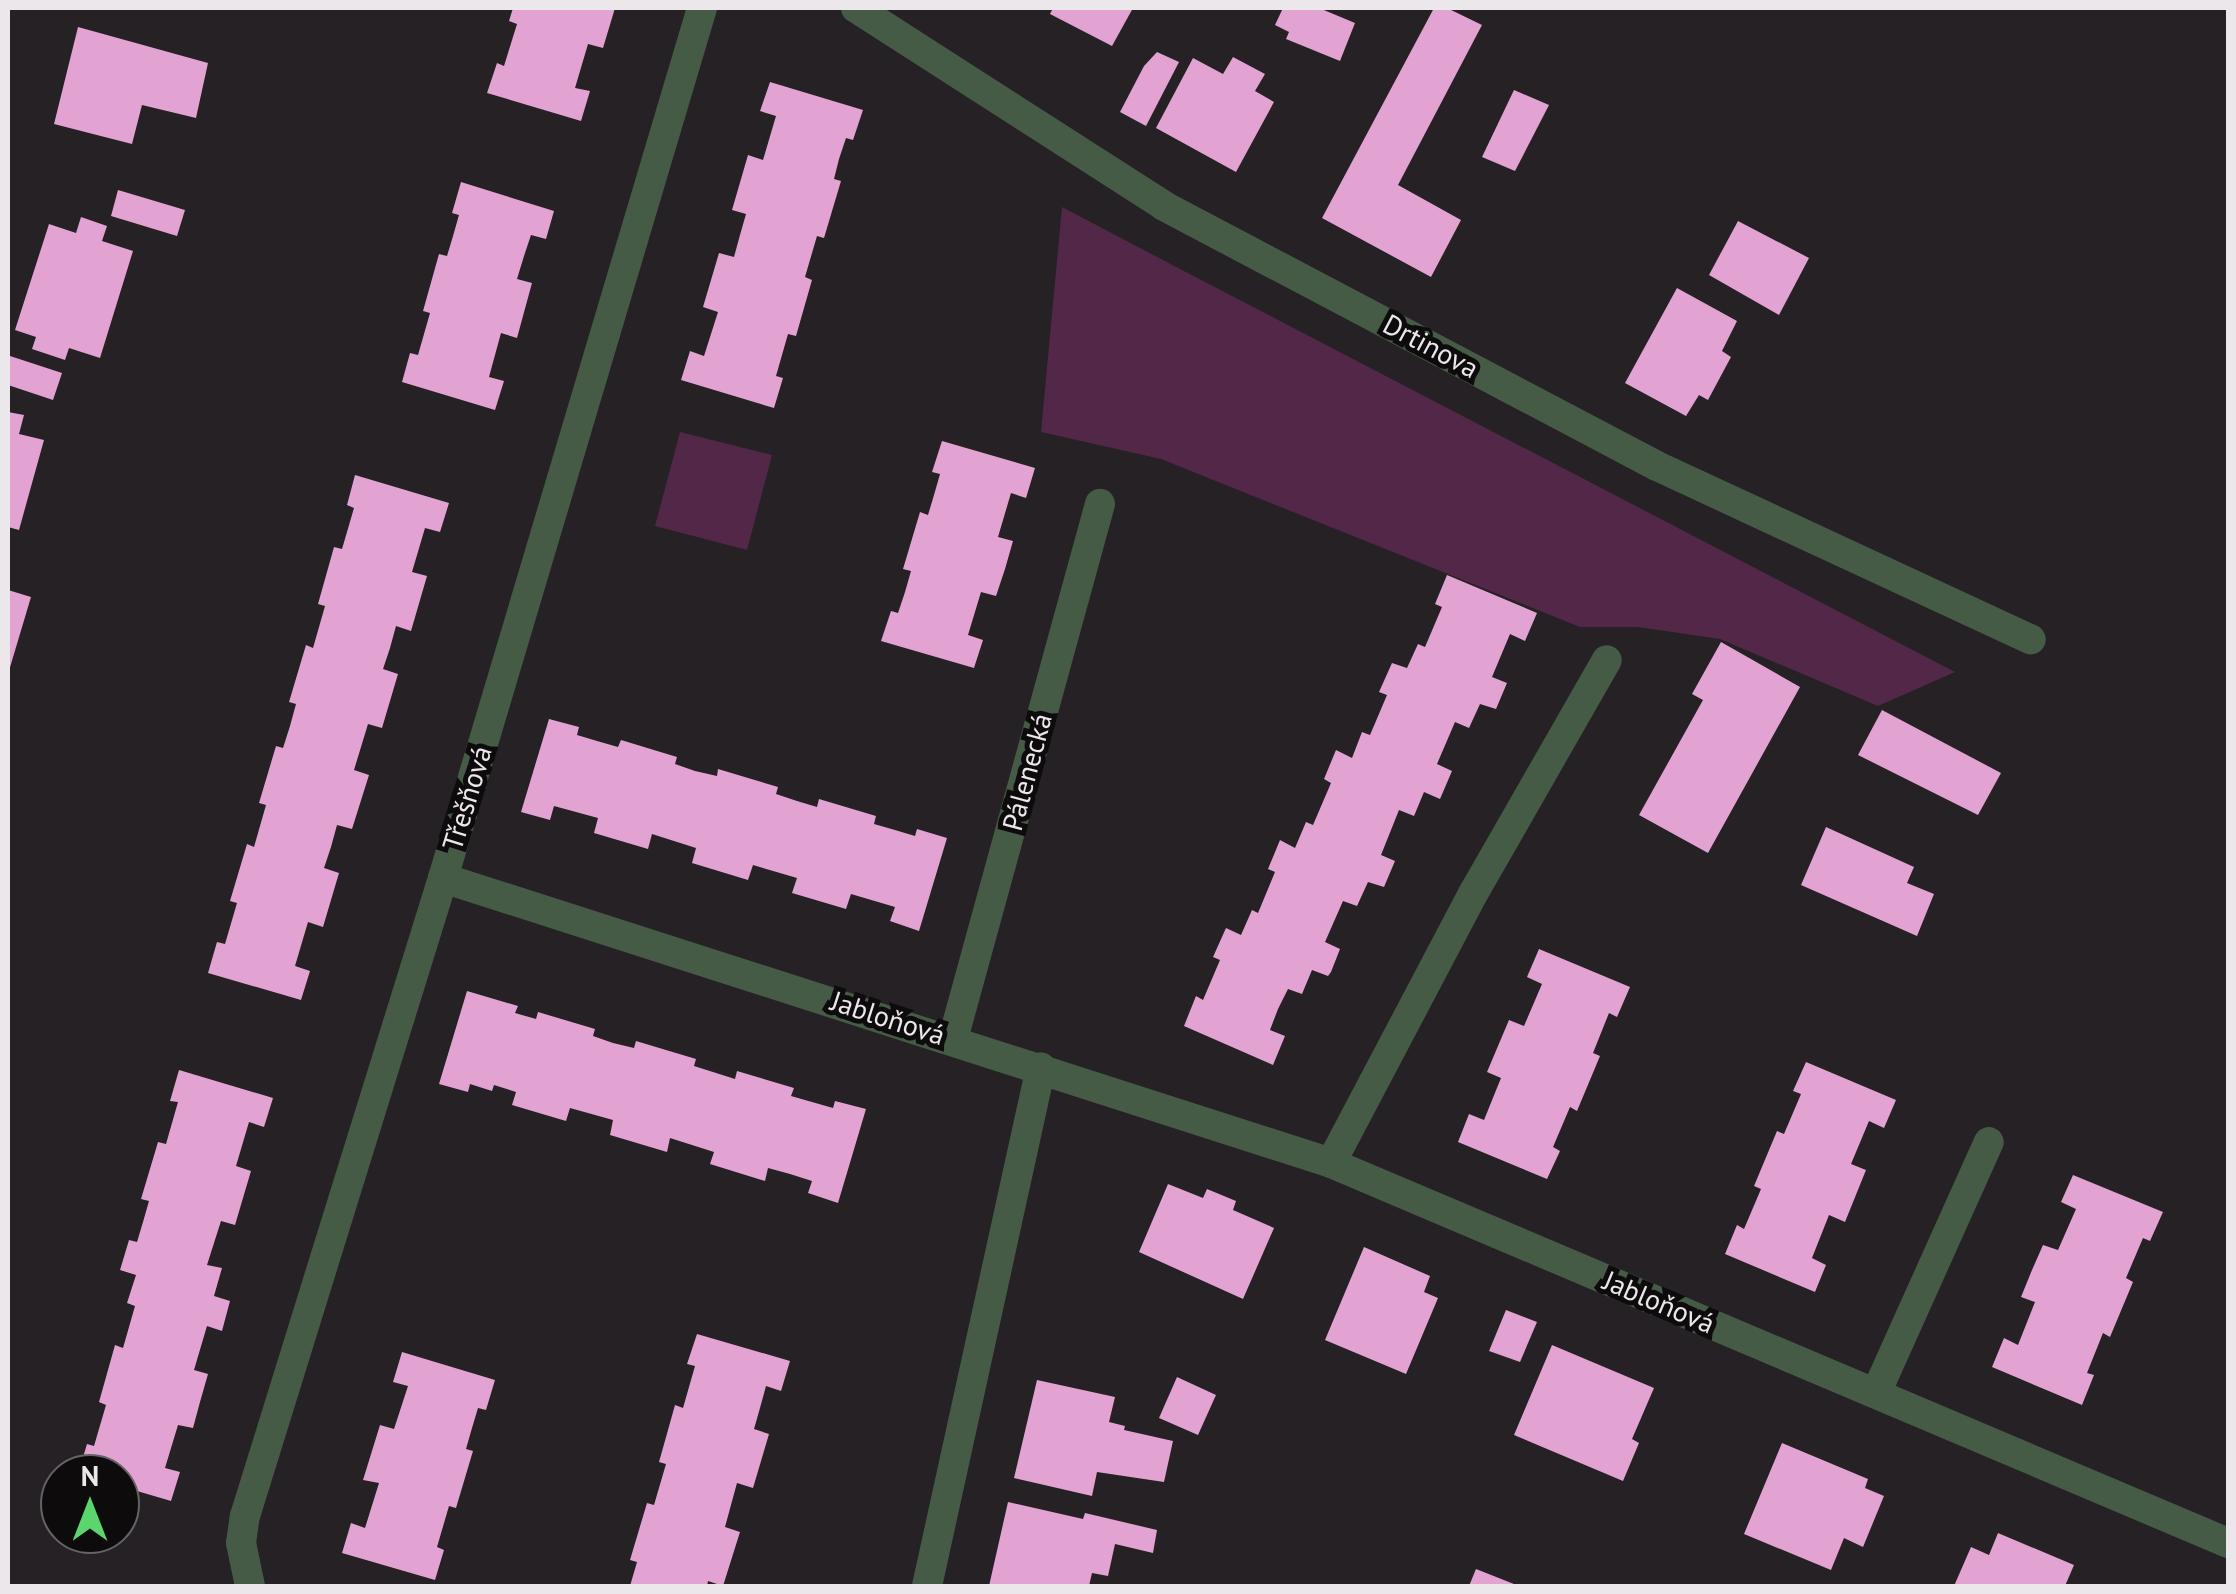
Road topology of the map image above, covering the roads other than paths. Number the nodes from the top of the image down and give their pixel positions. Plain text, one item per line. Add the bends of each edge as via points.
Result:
1 (702, 8) edge
2 (856, 8) edge
3 (1100, 504) dead end
4 (2030, 640) dead end
5 (1608, 660) dead end
6 (443, 878) junction
7 (953, 1039) junction
8 (1041, 1068) junction
9 (1988, 1142) dead end
10 (1331, 1163) junction
11 (1876, 1394) junction
12 (2228, 1543) edge
13 (250, 1586) edge
14 (927, 1586) edge

1 - 6 street, Třešňová
2 - 4 street, Drtinova via 1164,206 1657,466
3 - 7 street, Pálenecká
5 - 10 street via 1474,892
6 - 7 street, Jabloňová
6 - 13 street, Třešňová via 246,1516 240,1543
7 - 8 street, Jabloňová
8 - 10 street, Jabloňová
8 - 14 street
9 - 11 street
10 - 11 street, Jabloňová
11 - 12 street, Jabloňová

